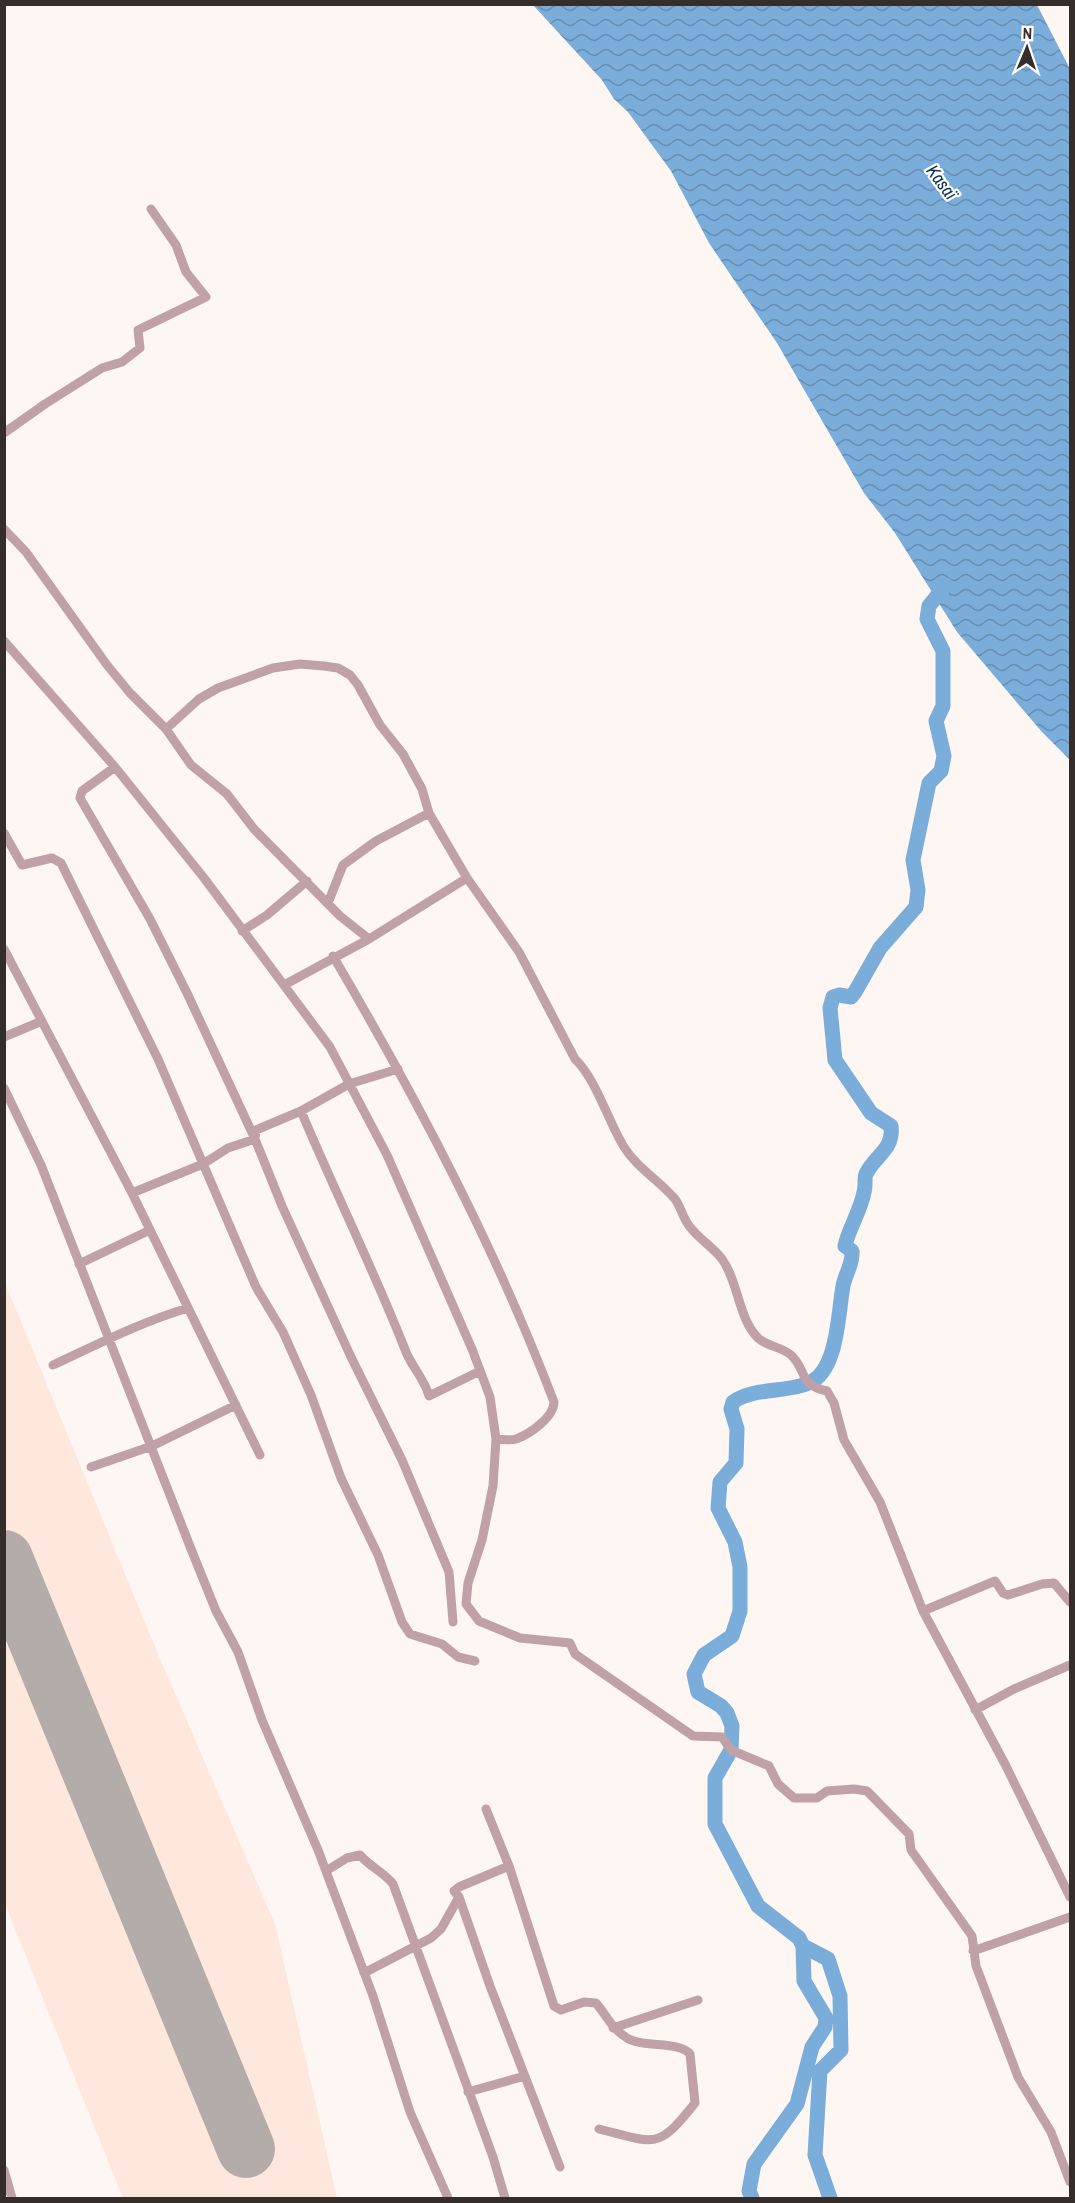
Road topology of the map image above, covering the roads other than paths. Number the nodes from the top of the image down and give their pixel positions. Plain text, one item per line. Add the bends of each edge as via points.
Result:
1 (151, 209) dead end
2 (4, 433) edge
3 (4, 529) edge
4 (4, 640) edge
5 (166, 729) junction
6 (115, 767) junction
7 (429, 813) junction
8 (4, 833) edge
9 (467, 878) junction
10 (307, 881) junction
11 (328, 903) junction
12 (242, 931) junction
13 (369, 939) junction
14 (4, 949) edge
15 (333, 956) junction
16 (284, 985) junction
17 (42, 1021) junction
18 (4, 1037) edge
19 (398, 1069) junction
20 (349, 1084) junction
21 (4, 1088) edge
22 (301, 1111) junction
23 (255, 1139) junction
24 (203, 1164) junction
25 (132, 1193) junction
26 (150, 1230) junction
27 (79, 1263) junction
28 (188, 1308) junction
29 (111, 1340) junction
30 (53, 1365) dead end
31 (480, 1371) junction
32 (236, 1405) junction
33 (496, 1439) junction
34 (152, 1446) junction
35 (260, 1455) dead end
36 (92, 1467) dead end
37 (1071, 1602) edge
38 (923, 1611) junction
39 (453, 1622) dead end
40 (475, 1661) dead end
41 (1071, 1665) edge
42 (975, 1710) junction
43 (486, 1809) dead end
44 (509, 1866) junction
45 (326, 1871) junction
46 (459, 1897) junction
47 (1071, 1898) edge
48 (1071, 1917) edge
49 (414, 1948) junction
50 (973, 1951) junction
51 (364, 1973) junction
52 (698, 2000) dead end
53 (613, 2028) junction
54 (525, 2076) junction
55 (468, 2092) junction
56 (598, 2129) dead end
57 (560, 2167) dead end
58 (4, 2170) edge
59 (1071, 2182) edge
60 (12, 2199) edge
61 (448, 2199) edge
62 (505, 2199) edge

1 - 2 street via 176,245 186,272 206,297 138,330 140,348 122,362 102,368
3 - 5 street via 26,552 107,665
4 - 6 street
5 - 7 street via 199,699 244,677 300,664 338,668 358,685 380,725 403,754 422,789
5 - 10 street via 191,765 227,794 254,829
6 - 12 street
6 - 23 street via 82,791 80,798 150,919
7 - 9 street
7 - 11 street via 376,841 343,865
8 - 24 street via 22,865 52,858 61,863 158,1059
9 - 13 street
9 - 38 street via 519,952 633,1160 675,1200 690,1227 722,1259 741,1308 759,1339 787,1352 813,1388 827,1391 844,1440 880,1502
10 - 11 street
10 - 12 street
11 - 13 street
12 - 16 street
13 - 15 street
14 - 17 street
15 - 16 street
15 - 19 street
16 - 20 street via 330,1047
17 - 18 street
17 - 25 street
19 - 20 street
19 - 33 street via 513,1300 554,1402 552,1412 538,1425 515,1439
20 - 22 street
20 - 31 street via 387,1155
21 - 27 street via 41,1165
22 - 23 street via 256,1130
22 - 31 street via 350,1226 378,1280 409,1359 429,1396
23 - 24 street via 212,1155
23 - 39 street via 282,1206 435,1534 449,1572
24 - 25 street
24 - 40 street via 256,1287 283,1332 311,1395 341,1478 378,1555 402,1622 410,1634 442,1644 458,1657
25 - 26 street
26 - 27 street
26 - 28 street
27 - 29 street
28 - 29 street via 141,1322
28 - 32 street
29 - 30 street
29 - 34 street
31 - 33 street via 490,1397
32 - 34 street
32 - 35 street
33 - 50 street via 493,1486 466,1604 479,1621 520,1638 570,1643 575,1654 693,1736 722,1737 731,1750 769,1766 778,1784 794,1798 817,1798 827,1791 854,1789 874,1796 909,1833 911,1850 972,1936
34 - 36 street
34 - 45 street via 216,1611 238,1652 262,1720
37 - 38 street via 1054,1583 1008,1595 995,1581
38 - 42 street
41 - 42 street
42 - 47 street
43 - 44 street
44 - 46 street via 459,1887 454,1891
44 - 53 street via 554,2006 561,2010 584,2002 596,2003
45 - 49 street via 360,1855 389,1879
45 - 51 street
46 - 49 street via 441,1929
46 - 54 street
48 - 50 street
49 - 51 street
49 - 55 street
50 - 59 street via 1018,2077 1051,2132
51 - 61 street via 410,2112
52 - 53 street
53 - 56 street via 638,2043 688,2051 695,2103 674,2129 656,2140
54 - 55 street
54 - 57 street
55 - 62 street
58 - 60 street

